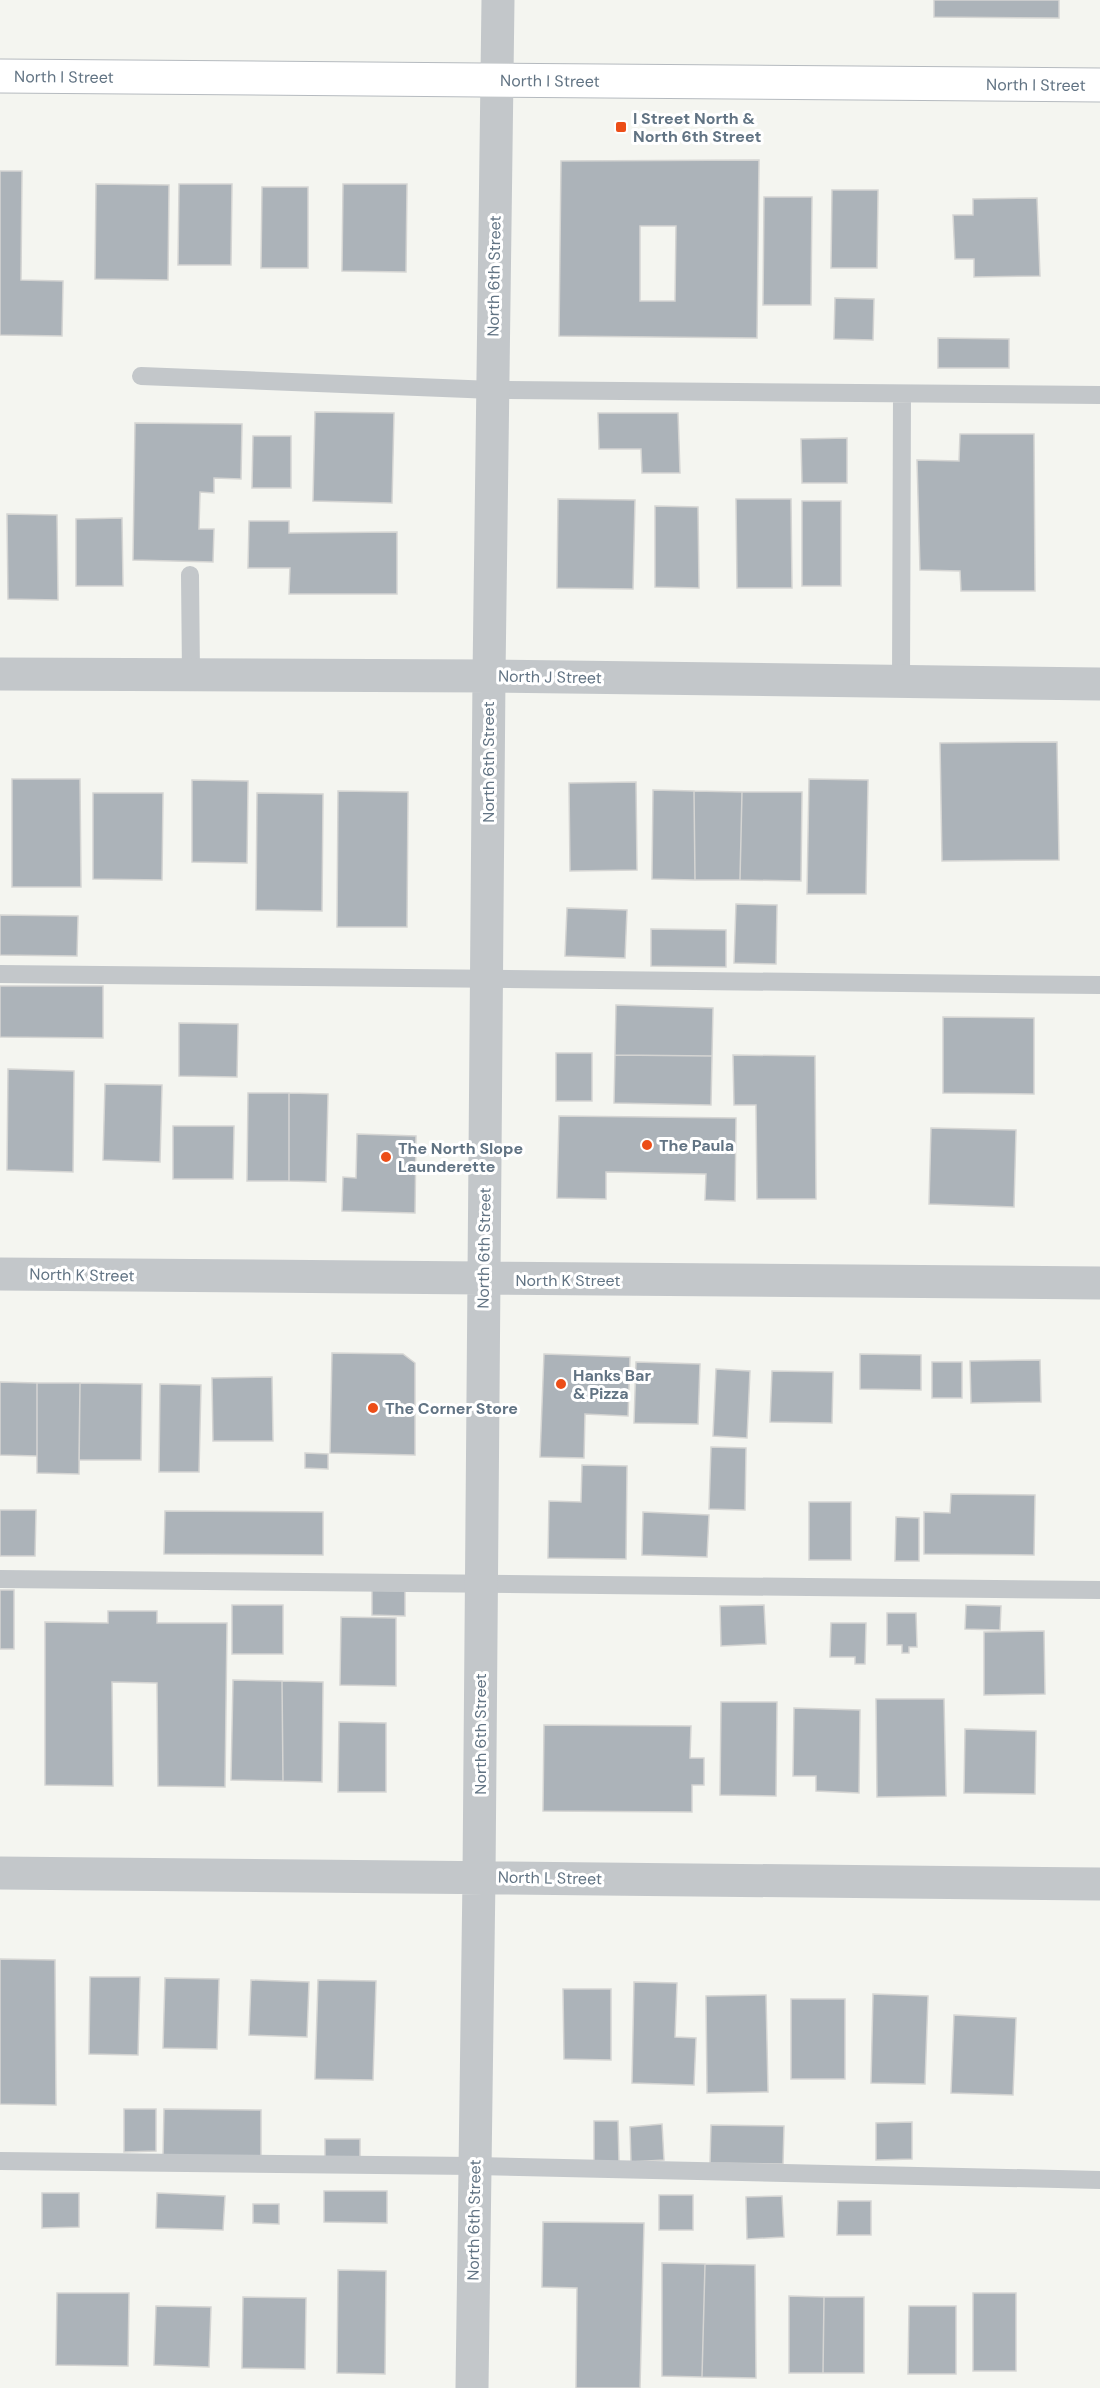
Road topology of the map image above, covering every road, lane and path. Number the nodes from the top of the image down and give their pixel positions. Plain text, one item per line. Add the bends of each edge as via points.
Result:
1 (498, 0) edge
2 (0, 76) edge
3 (497, 81) junction
4 (1100, 85) edge
5 (141, 376) dead end
6 (493, 390) junction
7 (902, 394) junction
8 (1100, 395) edge
9 (190, 575) dead end
10 (0, 674) edge
11 (191, 675) junction
12 (489, 676) junction
13 (901, 682) junction
14 (1100, 684) edge
15 (0, 974) edge
16 (486, 979) junction
17 (1100, 985) edge
18 (0, 1274) edge
19 (484, 1279) junction
20 (1100, 1283) edge
21 (0, 1580) edge
22 (481, 1584) junction
23 (1100, 1590) edge
24 (0, 1873) edge
25 (479, 1877) junction
26 (1100, 1884) edge
27 (0, 2161) edge
28 (475, 2166) junction
29 (1100, 2180) edge
30 (472, 2388) edge

1 - 3 street, North 6th Street
2 - 3 main road, North I Street
3 - 4 main road, North I Street
3 - 6 street, North 6th Street
5 - 6 lane
6 - 7 lane
6 - 12 street, North 6th Street
7 - 8 lane
7 - 13 lane
9 - 11 lane
10 - 11 street, North J Street
11 - 12 street, North J Street
12 - 13 street, North J Street
12 - 16 street, North 6th Street
13 - 14 street, North J Street
15 - 16 lane
16 - 17 lane
16 - 19 street, North 6th Street
18 - 19 street, North K Street
19 - 20 street, North K Street
19 - 22 street, North 6th Street
21 - 22 lane
22 - 23 lane
22 - 25 street, North 6th Street
24 - 25 street, North L Street
25 - 26 street, North L Street
25 - 28 street, North 6th Street
27 - 28 lane
28 - 29 lane
28 - 30 street, North 6th Street

